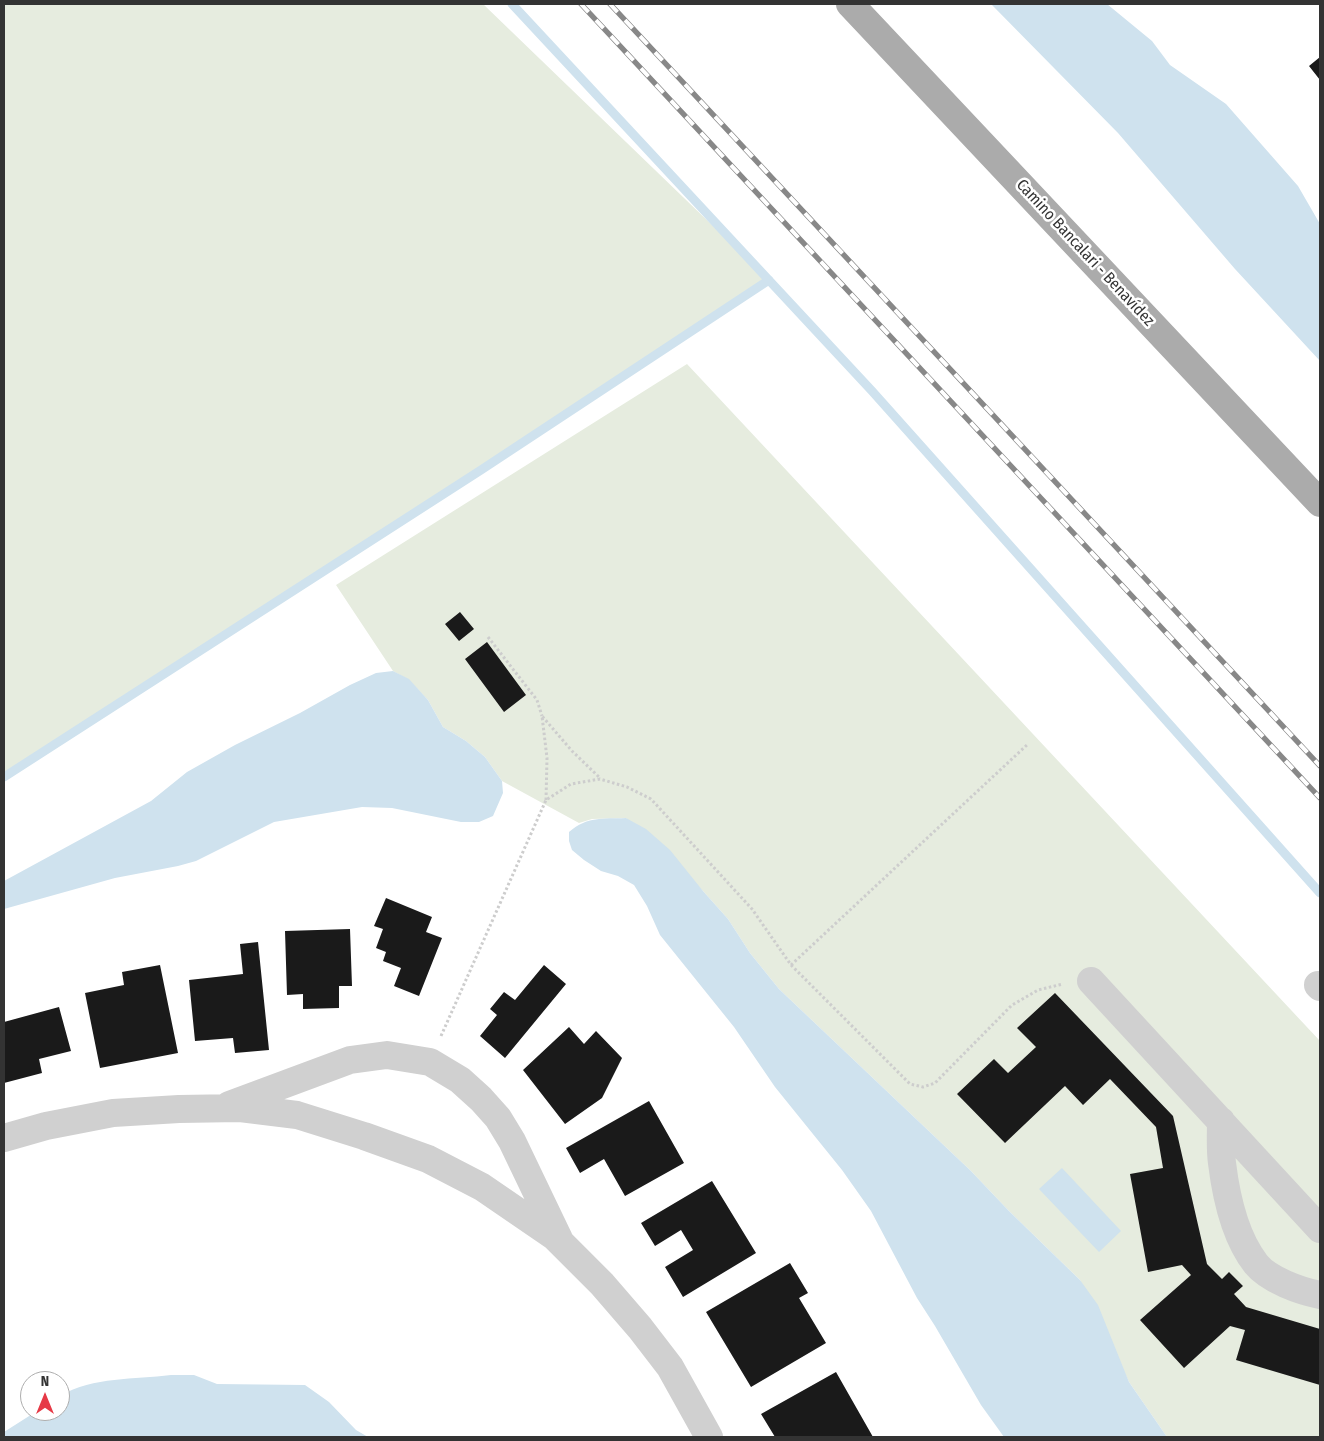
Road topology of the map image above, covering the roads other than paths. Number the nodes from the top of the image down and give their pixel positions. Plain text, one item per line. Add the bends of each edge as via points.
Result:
1 (850, 4) edge
2 (1320, 503) edge
3 (1091, 981) road end
4 (220, 1108) junction
5 (1221, 1121) junction
6 (4, 1138) edge
7 (1320, 1229) edge
8 (560, 1243) junction
9 (1320, 1295) edge
10 (709, 1437) edge

1 - 2 main road, Camino Bancalari - Benavídez
3 - 5 street
4 - 6 street via 113,1113
4 - 8 street via 297,1115 428,1159 482,1187
4 - 8 street via 350,1060 387,1055 430,1062 460,1080 498,1118
5 - 7 street
5 - 9 street via 1222,1163 1243,1243 1257,1265 1276,1279 1303,1292
8 - 10 street via 602,1284 670,1367

